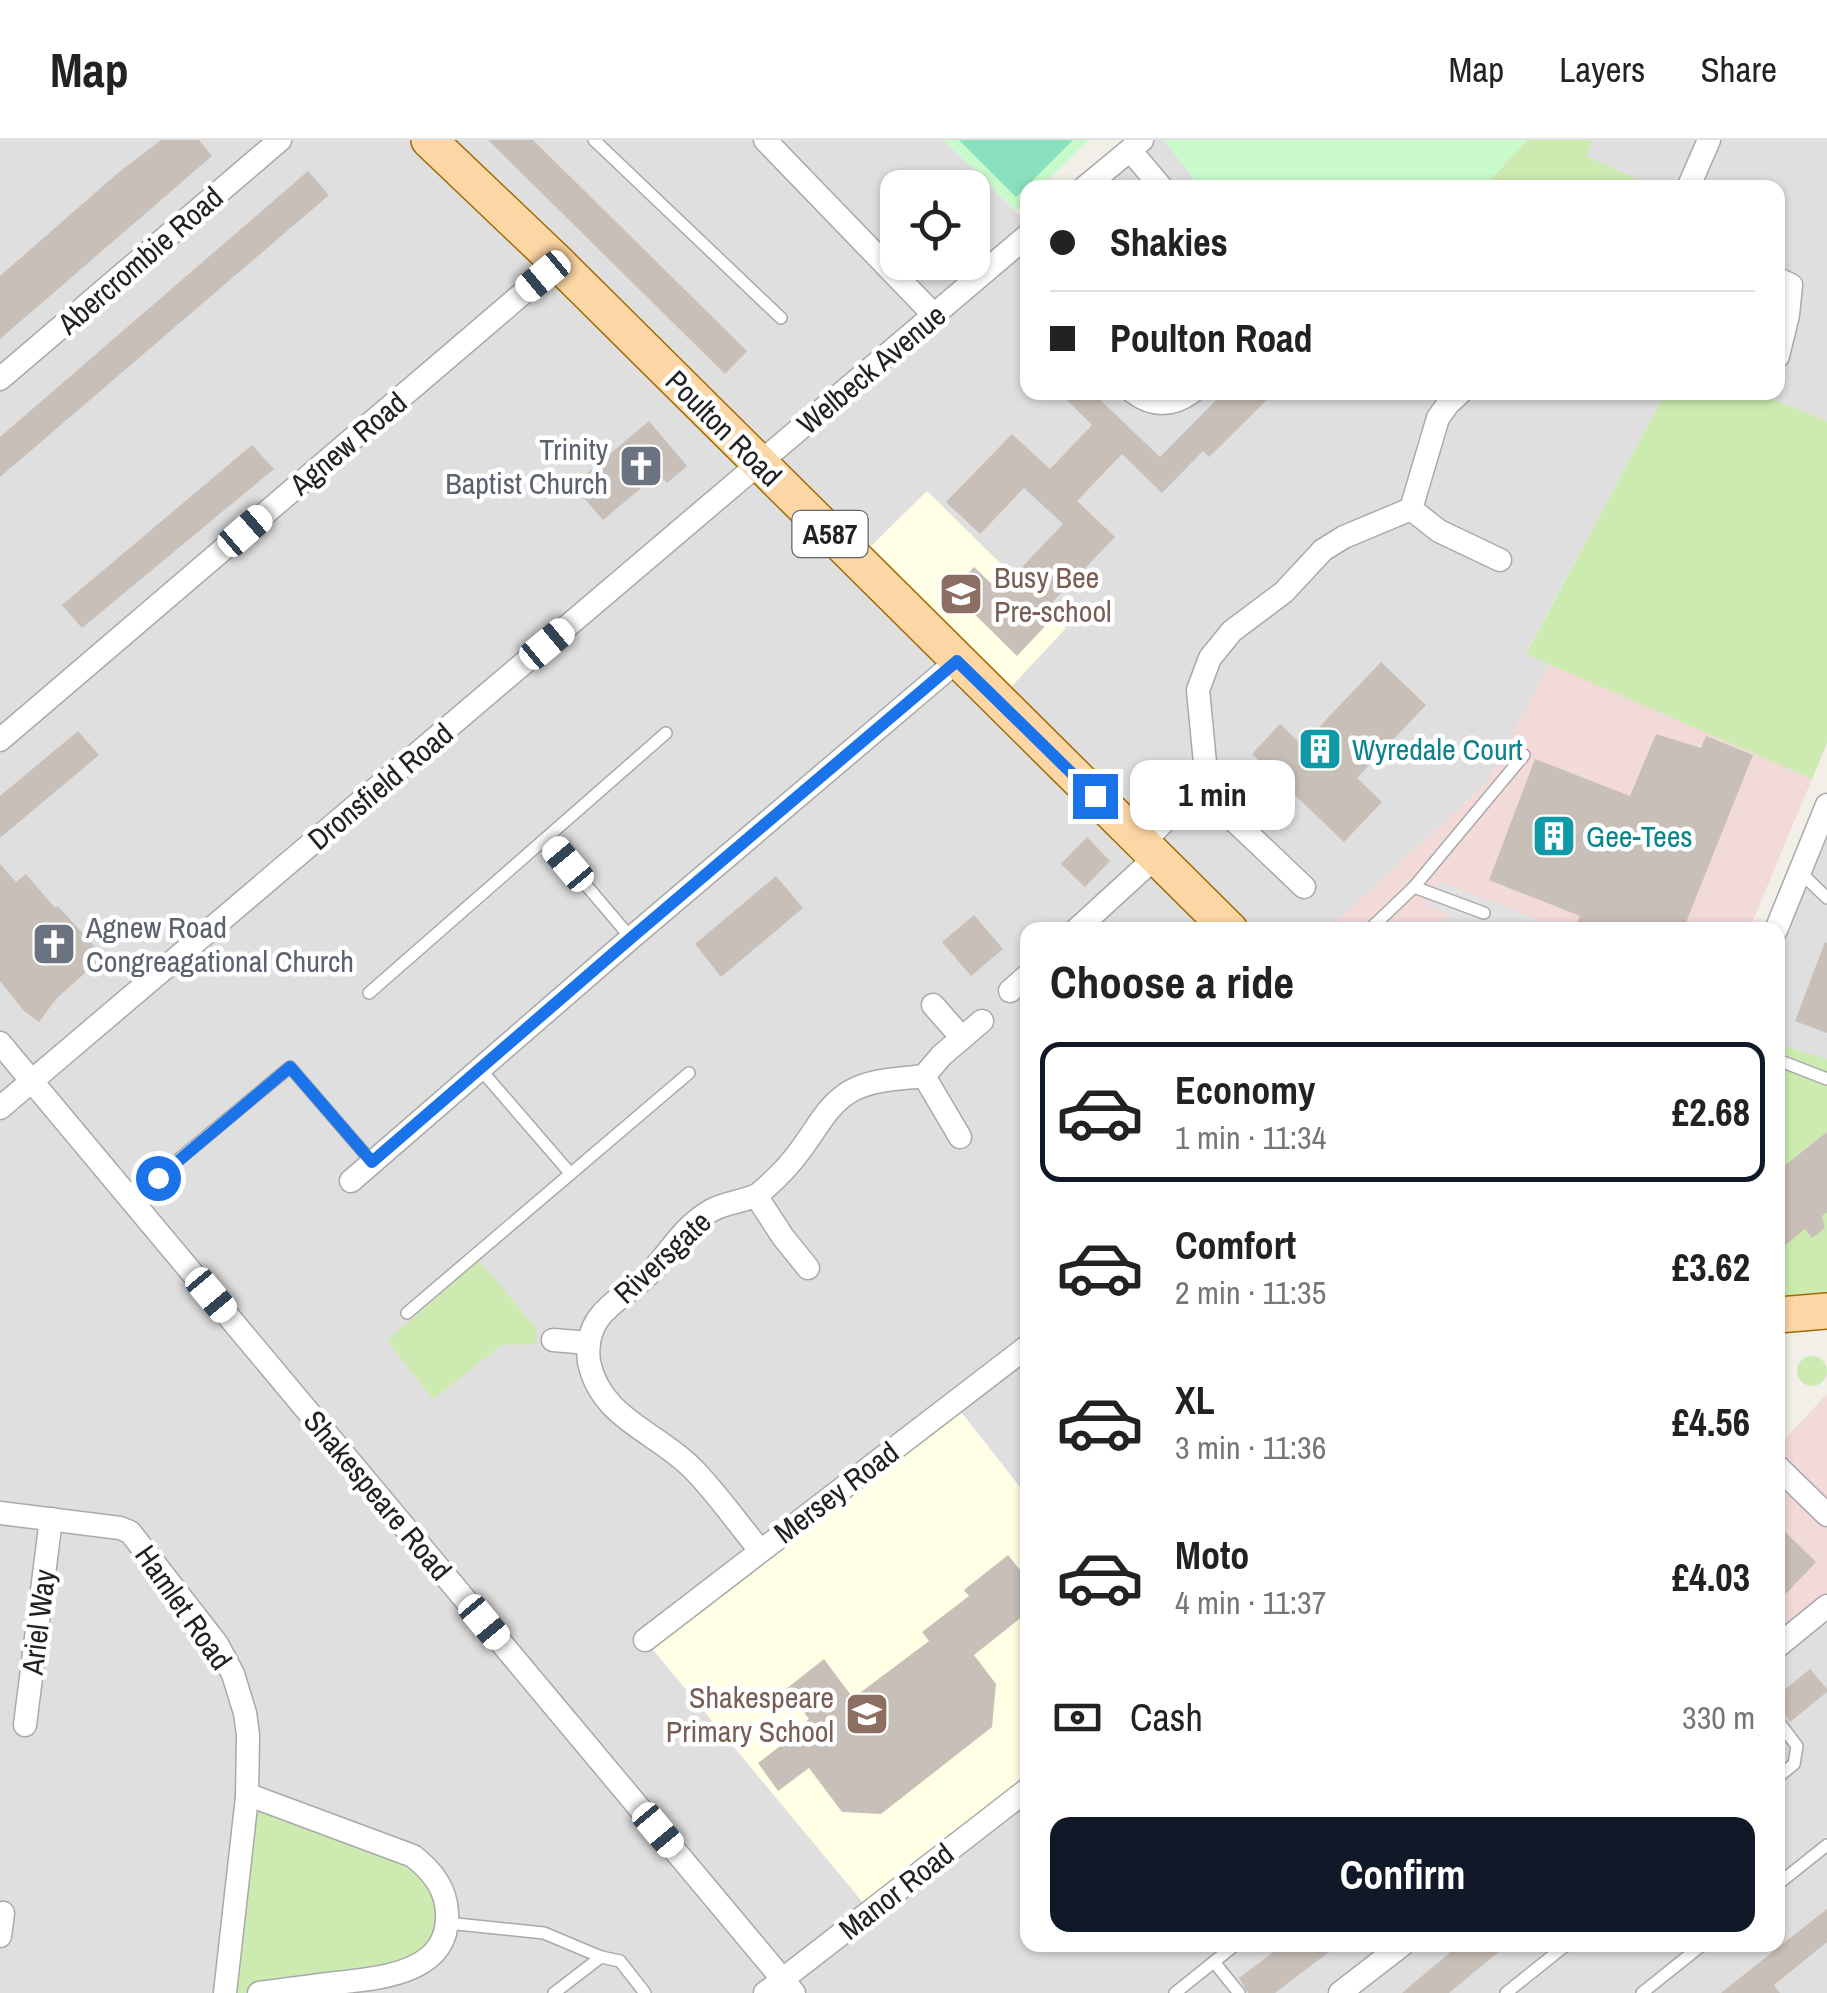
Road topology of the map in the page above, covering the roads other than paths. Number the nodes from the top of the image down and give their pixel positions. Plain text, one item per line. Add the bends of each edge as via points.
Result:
1 (280, 140) edge
2 (594, 140) edge
3 (765, 140) edge
4 (1709, 140) edge
5 (439, 143) edge
6 (1136, 145) edge
7 (1094, 180) edge
8 (1157, 180) edge
9 (1692, 180) edge
10 (1020, 243) edge
11 (558, 262) junction
12 (1785, 282) edge
13 (934, 314) junction
14 (781, 318) dead end
15 (1785, 327) edge
16 (0, 380) edge
17 (1145, 400) edge
18 (1180, 400) edge
19 (1452, 400) edge
20 (760, 463) junction
21 (1410, 509) junction
22 (1500, 560) dead end
23 (957, 661) junction
24 (666, 733) dead end
25 (2, 734) edge
26 (1524, 755) dead end
27 (1202, 790) junction
28 (1827, 805) edge
29 (547, 839) junction
30 (1150, 850) junction
31 (1800, 872) junction
32 (1304, 887) dead end
33 (1414, 888) junction
34 (1827, 898) edge
35 (1484, 913) dead end
36 (1083, 922) edge
37 (1222, 922) edge
38 (1378, 922) edge
39 (1779, 922) edge
40 (631, 938) junction
41 (369, 992) dead end
42 (933, 1004) dead end
43 (982, 1022) dead end
44 (962, 1038) junction
45 (0, 1043) edge
46 (1785, 1063) edge
47 (482, 1070) junction
48 (690, 1073) dead end
49 (924, 1076) junction
50 (1827, 1079) edge
51 (32, 1081) junction
52 (0, 1108) edge
53 (960, 1137) dead end
54 (372, 1162) junction
55 (570, 1173) junction
56 (351, 1181) dead end
57 (757, 1196) junction
58 (131, 1200) junction
59 (808, 1268) dead end
60 (1827, 1310) edge
61 (406, 1313) dead end
62 (1785, 1314) edge
63 (553, 1340) dead end
64 (588, 1343) junction
65 (1020, 1352) edge
66 (1785, 1475) edge
67 (0, 1513) edge
68 (1827, 1515) edge
69 (51, 1519) junction
70 (760, 1550) junction
71 (1827, 1606) edge
72 (645, 1640) dead end
73 (1785, 1640) edge
74 (24, 1725) dead end
75 (1785, 1730) edge
76 (1785, 1771) edge
77 (1020, 1795) edge
78 (247, 1797) junction
79 (1827, 1845) edge
80 (1785, 1878) edge
81 (447, 1922) junction
82 (1227, 1952) edge
83 (1393, 1952) edge
84 (1557, 1952) edge
85 (1693, 1952) edge
86 (600, 1957) junction
87 (1214, 1962) junction
88 (781, 1988) edge
89 (225, 1993) edge
90 (259, 1993) edge
91 (554, 1993) edge
92 (646, 1993) edge
93 (1175, 1993) edge
94 (1239, 1993) edge
95 (1340, 1993) edge
96 (1506, 1993) edge
97 (1642, 1993) edge

1 - 16 street, Abercrombie Road
2 - 14 lane
3 - 13 street
4 - 9 street
5 - 11 main road, Poulton Road / A587
6 - 7 street
6 - 8 street
10 - 13 street, Welbeck Avenue
11 - 20 main road, Poulton Road / A587
11 - 25 street, Agnew Road
12 - 15 street via 1791,285
13 - 20 street, Welbeck Avenue
17 - 18 street
19 - 21 street via 1438,418
20 - 23 main road, Poulton Road / A587
20 - 51 street, Dronsfield Road
21 - 22 street via 1438,531
21 - 27 street via 1323,550 1210,658 1198,690
23 - 30 main road, Poulton Road / A587
23 - 40 street
24 - 29 lane
26 - 33 lane
27 - 30 street via 1178,806
27 - 32 street
28 - 31 street
29 - 40 lane
29 - 41 lane
30 - 36 street
30 - 37 main road, Poulton Road / A587
31 - 34 lane
31 - 39 street
33 - 35 lane
33 - 38 lane
40 - 47 street
42 - 44 street
43 - 44 street
44 - 49 street
45 - 51 street, Shakespeare Road
46 - 50 lane
47 - 54 street
47 - 55 lane
48 - 55 lane
49 - 53 street
49 - 57 street, Riversgate via 874,1082 840,1098 792,1163
51 - 52 street, Dronsfield Road
51 - 58 street, Shakespeare Road
54 - 56 street
54 - 58 lane via 290,1067
55 - 61 lane
57 - 59 street
57 - 64 street, Riversgate via 736,1199 692,1222 646,1277 610,1305
58 - 88 street, Shakespeare Road
60 - 62 main road
63 - 64 street
64 - 70 street via 589,1362 612,1408 691,1467
65 - 70 street, Mersey Road
66 - 68 street
67 - 69 street, Hamlet Road
69 - 74 street, Ariel Way
69 - 78 street, Hamlet Road via 130,1532 217,1644 245,1713
70 - 72 street, Mersey Road
71 - 73 street
75 - 76 lane via 1797,1746
77 - 88 street, Manor Road
78 - 81 street via 413,1856 444,1894
78 - 89 street, Hamlet Road
79 - 80 lane
81 - 86 lane via 544,1933
81 - 90 street via 434,1952 398,1974
82 - 87 lane
83 - 95 street
84 - 96 lane
85 - 97 lane
86 - 91 lane
86 - 92 lane via 620,1961
87 - 93 lane
87 - 94 lane

